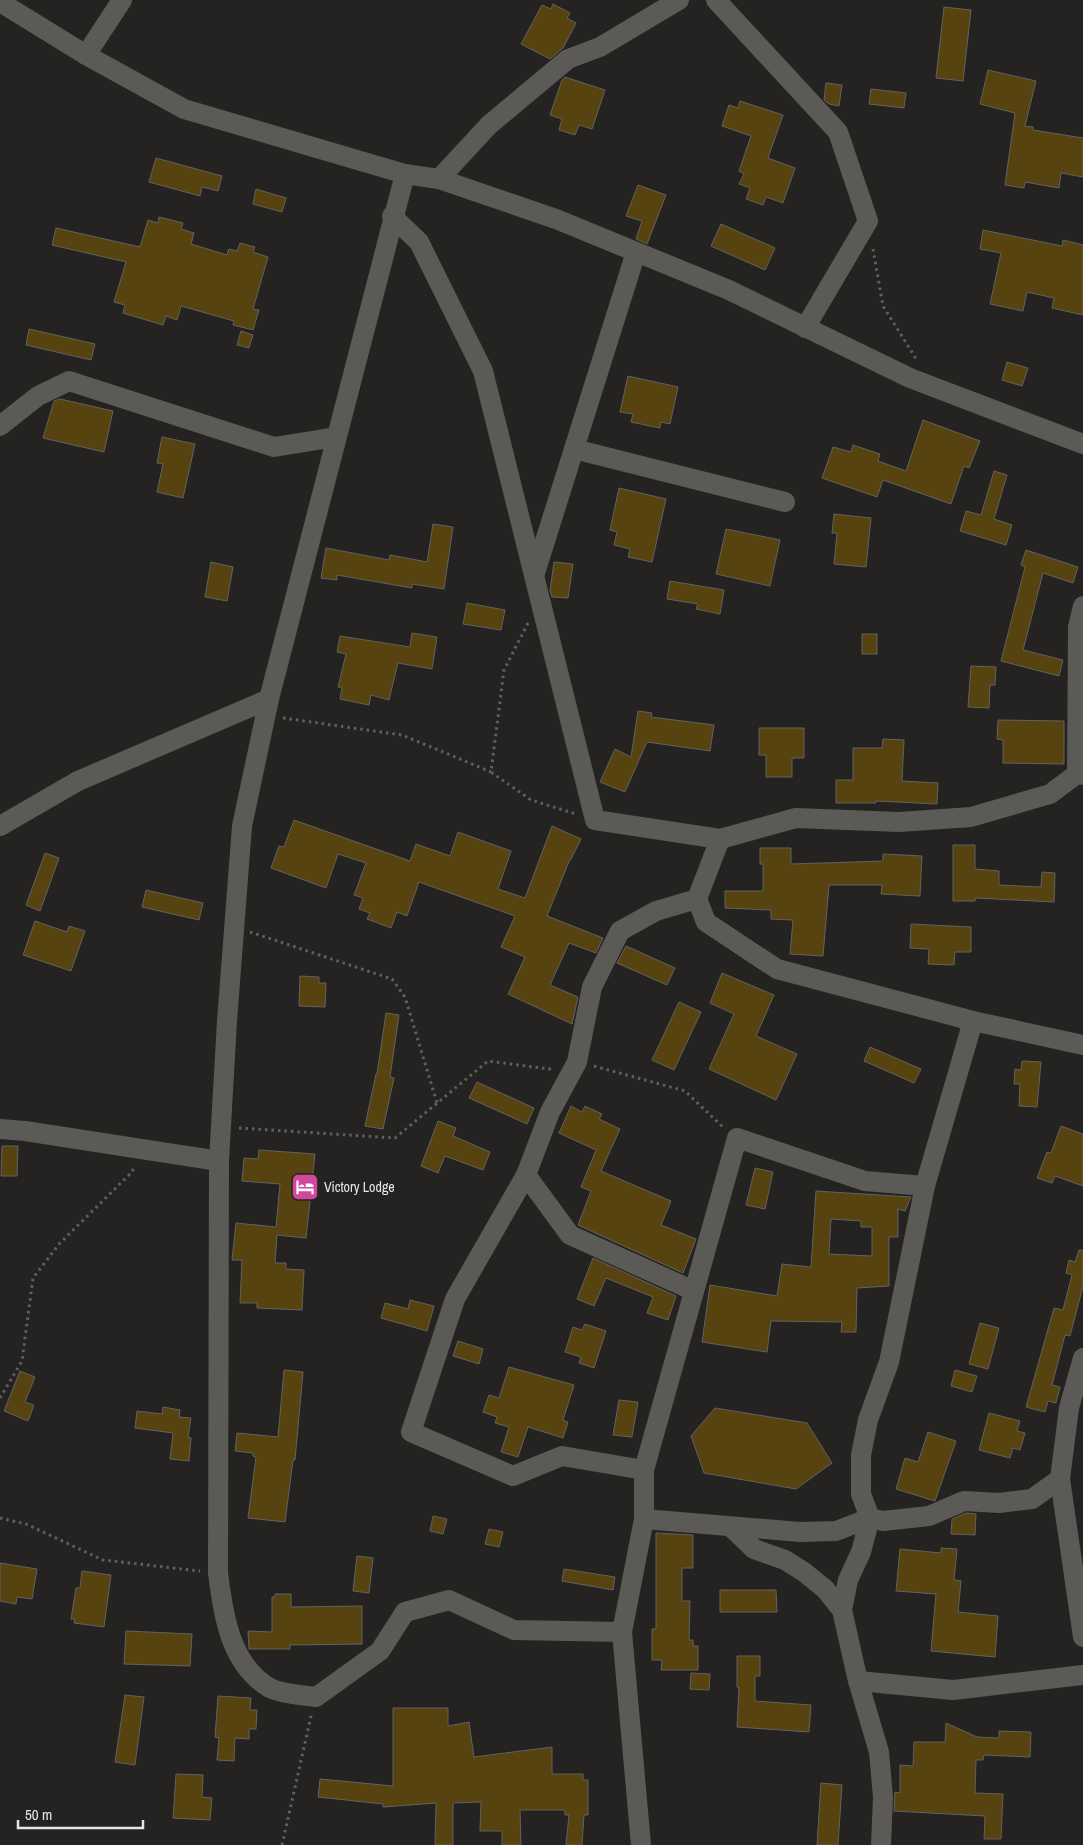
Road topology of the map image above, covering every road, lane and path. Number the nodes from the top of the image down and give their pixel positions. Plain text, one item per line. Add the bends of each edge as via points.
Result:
1 (122, 0) edge
2 (679, 0) edge
3 (716, 0) edge
4 (0, 2) edge
5 (86, 55) junction
6 (405, 174) junction
7 (439, 180) junction
8 (392, 216) junction
9 (868, 222) junction
10 (636, 252) junction
11 (805, 328) junction
12 (910, 378) junction
13 (0, 426) edge
14 (336, 437) junction
15 (1083, 444) edge
16 (574, 449) junction
17 (785, 502) dead end
18 (535, 573) junction
19 (540, 600) junction
20 (1083, 606) edge
21 (267, 707) junction
22 (491, 772) junction
23 (1080, 774) edge
24 (595, 820) junction
25 (0, 826) edge
26 (720, 839) junction
27 (697, 899) junction
28 (233, 927) junction
29 (973, 1021) junction
30 (1083, 1045) edge
31 (577, 1062) junction
32 (436, 1103) junction
33 (221, 1127) junction
34 (0, 1129) edge
35 (737, 1138) junction
36 (143, 1148) junction
37 (219, 1161) junction
38 (526, 1175) junction
39 (925, 1186) junction
40 (694, 1291) junction
41 (1083, 1358) edge
42 (0, 1398) edge
43 (644, 1470) junction
44 (1060, 1479) junction
45 (0, 1518) edge
46 (644, 1518) junction
47 (870, 1518) junction
48 (731, 1527) junction
49 (218, 1573) junction
50 (842, 1610) junction
51 (622, 1632) junction
52 (1083, 1637) edge
53 (1083, 1675) edge
54 (858, 1681) junction
55 (316, 1697) junction
56 (282, 1845) edge
57 (641, 1845) edge
58 (881, 1845) edge

1 - 5 street
2 - 7 street via 600,47 568,60 489,125
3 - 9 street via 838,132
4 - 5 street
5 - 6 street via 184,110
6 - 7 street
6 - 8 street
7 - 10 street via 556,219
8 - 14 street
8 - 18 street via 420,242 483,371
9 - 11 street
9 - 12 path via 883,306 915,357
10 - 11 street via 729,290
10 - 16 street
11 - 12 street
12 - 15 street
13 - 14 street via 38,396 69,381 274,447
14 - 21 street
16 - 17 street
16 - 18 street
18 - 19 street
19 - 22 path via 504,670
19 - 24 street
20 - 23 street via 1078,627
21 - 22 path via 402,736
21 - 25 street via 78,780
21 - 28 street via 242,826
22 - 24 path via 531,800
23 - 26 street via 1050,794 971,817 899,822 796,818
24 - 26 street
26 - 27 street
27 - 29 street via 706,922 777,969
27 - 31 street via 656,911 620,931 592,987
28 - 32 path via 392,979 405,997
28 - 33 street
29 - 30 street
29 - 39 street
31 - 32 path via 549,1070 488,1061
31 - 35 path via 685,1091 710,1117
31 - 38 street via 550,1112
32 - 33 path via 395,1138
33 - 37 street
34 - 36 street
35 - 39 street via 865,1181
35 - 40 street
36 - 37 street
36 - 42 path via 132,1172 60,1243 33,1278 22,1361
37 - 49 street
38 - 40 street via 570,1234
38 - 43 street via 455,1299 411,1432 512,1476 562,1456
39 - 47 street via 889,1362 868,1420 861,1455 861,1494
40 - 43 street
41 - 44 street via 1069,1408
43 - 46 street
44 - 47 street via 1032,1499 999,1503 964,1501 929,1516 884,1521
44 - 52 street
45 - 49 path via 26,1524 103,1560
46 - 48 street
46 - 51 street
47 - 48 street via 836,1531
47 - 50 street via 861,1552 848,1580
48 - 50 street via 754,1549 786,1560 804,1572 825,1589
49 - 55 street via 223,1617 243,1664 271,1688
50 - 54 street
51 - 55 street via 514,1630 449,1600 405,1612 380,1651
51 - 57 street
53 - 54 street via 953,1690
54 - 58 street via 879,1752 883,1797
55 - 56 path

